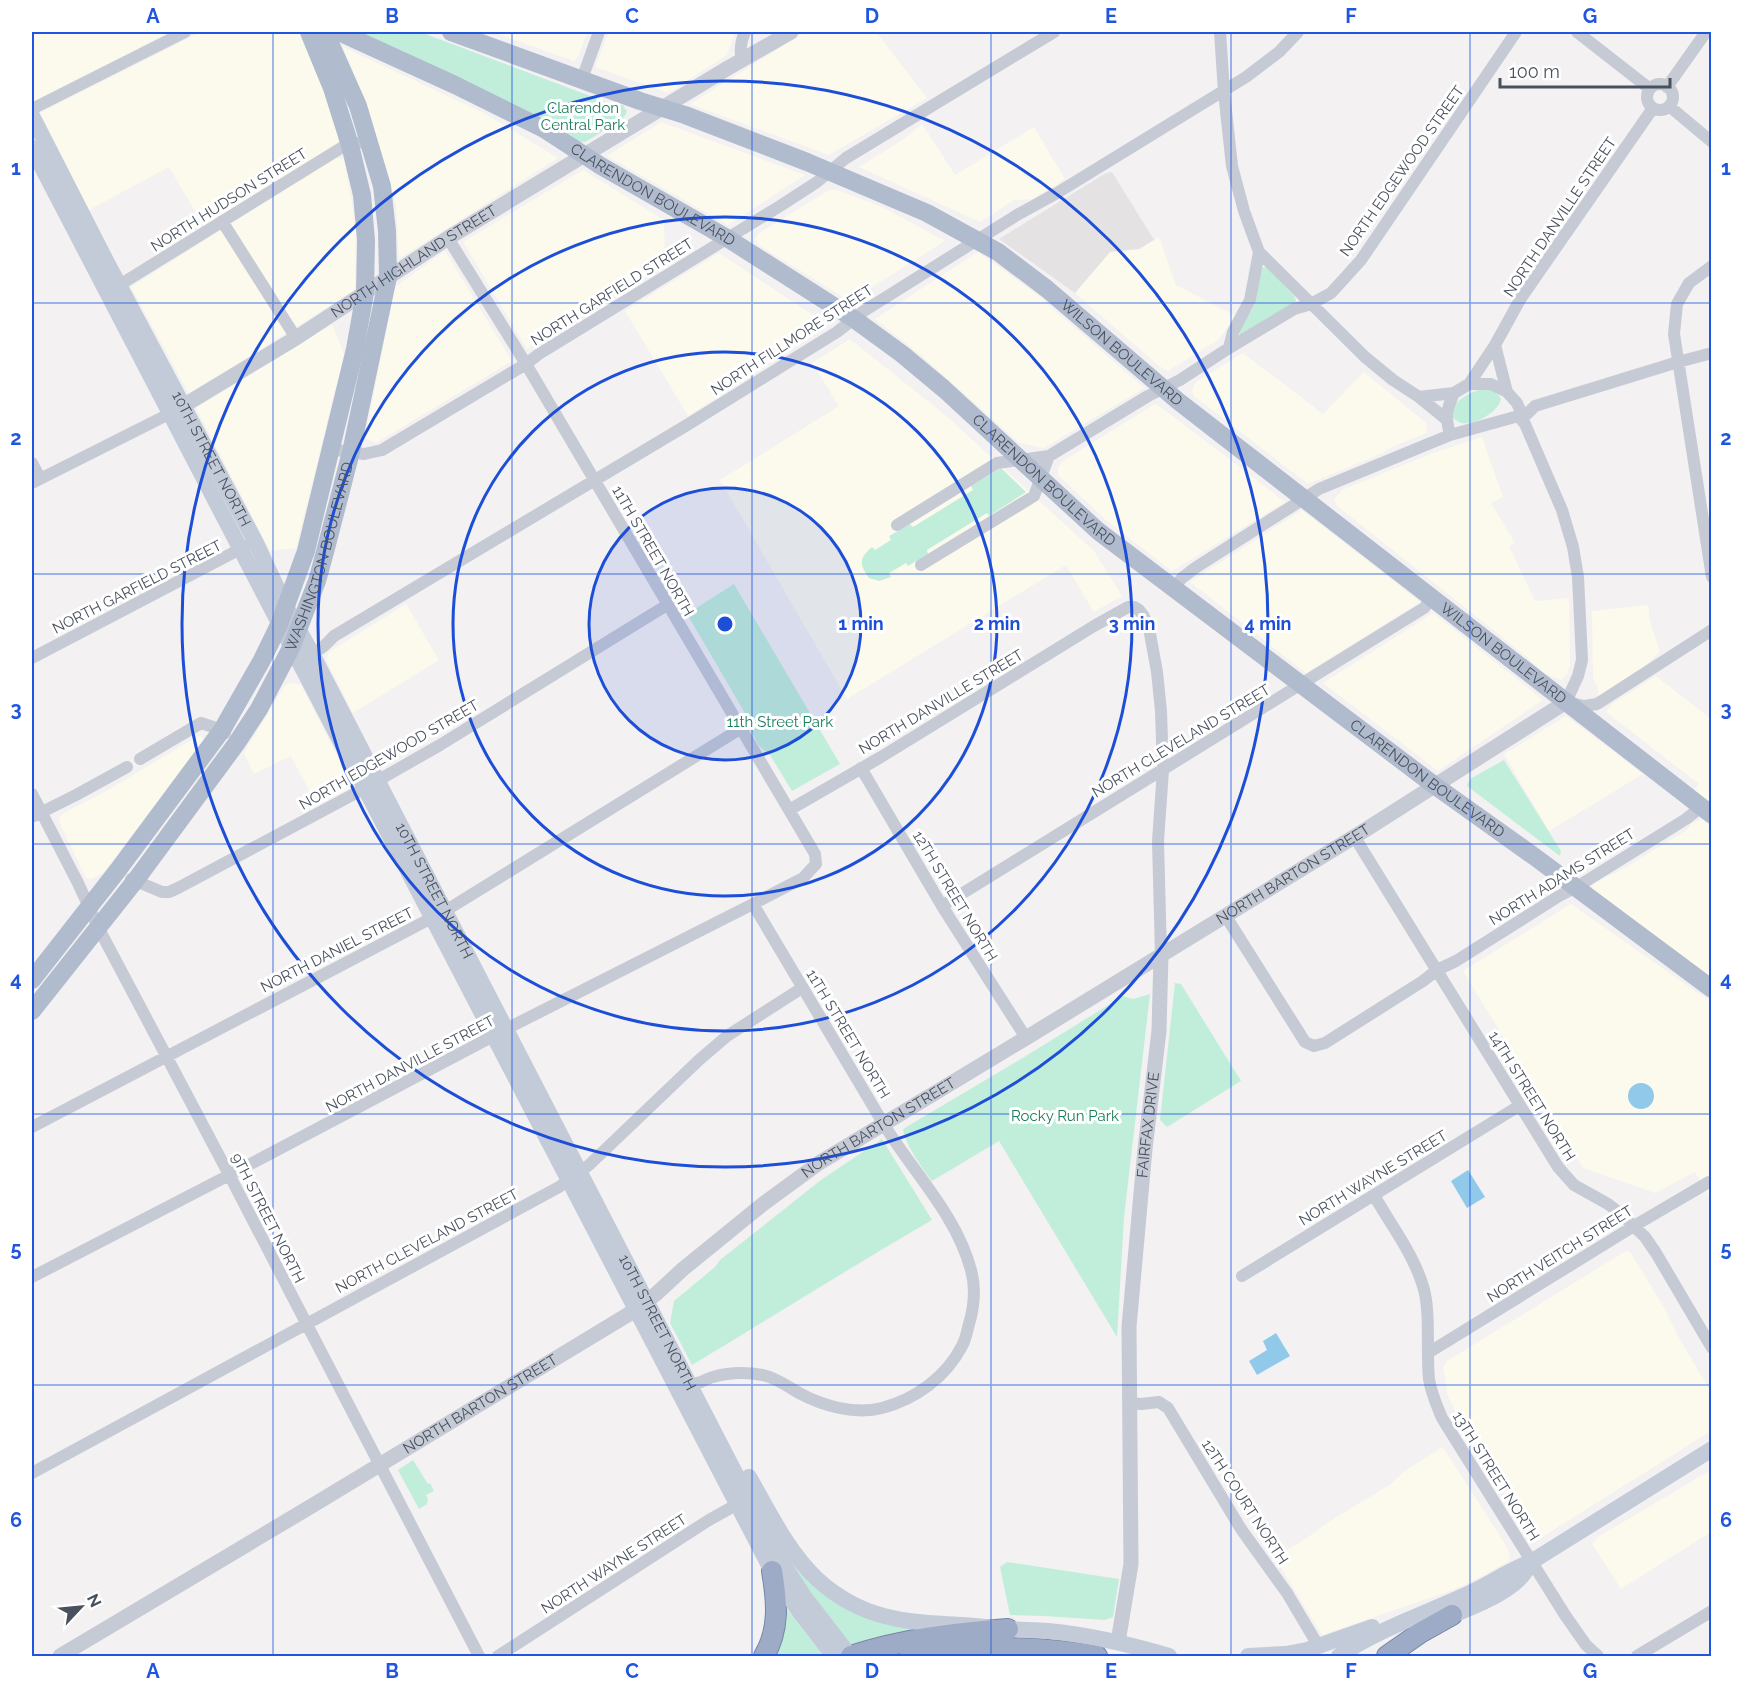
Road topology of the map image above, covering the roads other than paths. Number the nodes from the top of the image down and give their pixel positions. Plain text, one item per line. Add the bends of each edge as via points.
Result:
1 (185, 32) edge
2 (309, 32) edge
3 (325, 32) edge
4 (339, 32) edge
5 (451, 32) edge
6 (600, 32) edge
7 (745, 32) edge
8 (791, 32) edge
9 (1054, 32) edge
10 (1220, 32) edge
11 (1298, 32) edge
12 (1516, 32) edge
13 (1577, 32) edge
14 (1706, 32) edge
15 (742, 60) junction
16 (582, 79) junction
17 (1667, 87) junction
18 (1650, 90) junction
19 (1224, 92) junction
20 (1669, 106) junction
21 (663, 108) junction
22 (1653, 108) junction
23 (32, 109) edge
24 (32, 116) edge
25 (369, 140) junction
26 (1712, 142) edge
27 (350, 145) junction
28 (32, 148) edge
29 (584, 156) junction
30 (830, 171) junction
31 (222, 220) junction
32 (448, 238) junction
33 (727, 238) junction
34 (978, 240) junction
35 (1259, 252) junction
36 (1712, 266) edge
37 (388, 277) junction
38 (113, 289) junction
39 (364, 293) junction
40 (1311, 304) junction
41 (854, 319) junction
42 (296, 338) junction
43 (1495, 345) junction
44 (1229, 348) junction
45 (1712, 353) edge
46 (1678, 362) junction
47 (526, 364) junction
48 (1469, 384) junction
49 (1162, 389) junction
50 (1507, 392) junction
51 (1454, 393) junction
52 (1419, 397) junction
53 (176, 410) junction
54 (1519, 411) junction
55 (1446, 419) junction
56 (1450, 435) junction
57 (330, 449) junction
58 (351, 452) junction
59 (1049, 456) junction
60 (1020, 460) junction
61 (32, 463) edge
62 (1041, 479) junction
63 (594, 480) junction
64 (36, 481) edge
65 (1305, 499) junction
66 (897, 525) dead end
67 (255, 541) junction
68 (240, 550) junction
69 (921, 565) dead end
70 (1712, 578) edge
71 (1173, 589) junction
72 (1432, 598) junction
73 (667, 605) junction
74 (286, 607) junction
75 (1139, 610) joint
76 (279, 625) junction
77 (1712, 630) edge
78 (295, 640) junction
79 (311, 652) junction
80 (32, 658) edge
81 (1302, 685) junction
82 (1566, 702) junction
83 (741, 729) junction
84 (222, 730) junction
85 (236, 744) junction
86 (140, 759) dead end
87 (127, 767) dead end
88 (861, 768) junction
89 (1162, 770) junction
90 (372, 784) junction
91 (1434, 785) junction
92 (32, 794) edge
93 (789, 810) junction
94 (1706, 811) edge
95 (36, 814) edge
96 (1354, 836) junction
97 (118, 870) junction
98 (803, 878) joint
99 (135, 881) junction
100 (1575, 888) junction
101 (753, 904) junction
102 (942, 906) junction
103 (89, 907) junction
104 (439, 915) junction
105 (1225, 915) junction
106 (98, 927) junction
107 (1161, 955) junction
108 (1437, 970) junction
109 (32, 980) edge
110 (802, 988) junction
111 (1712, 989) edge
112 (33, 1005) edge
113 (501, 1033) junction
114 (1026, 1038) junction
115 (166, 1056) junction
116 (1519, 1106) junction
117 (883, 1123) junction
118 (32, 1127) edge
119 (575, 1175) junction
120 (230, 1176) junction
121 (1709, 1182) dead end
122 (1374, 1195) junction
123 (1634, 1226) junction
124 (1242, 1276) dead end
125 (32, 1277) edge
126 (642, 1305) junction
127 (306, 1324) junction
128 (1712, 1348) edge
129 (1428, 1353) junction
130 (687, 1388) junction
131 (1129, 1403) junction
132 (1712, 1449) edge
133 (380, 1465) junction
134 (32, 1473) edge
135 (742, 1501) junction
136 (1532, 1562) junction
137 (772, 1571) junction
138 (1455, 1607) junction
139 (1712, 1611) edge
140 (1008, 1629) junction
141 (1118, 1642) junction
142 (832, 1647) edge
143 (1319, 1647) junction
144 (60, 1656) edge
145 (479, 1656) edge
146 (498, 1656) edge
147 (764, 1656) edge
148 (850, 1656) edge
149 (910, 1656) edge
150 (1097, 1656) edge
151 (1169, 1656) edge
152 (1248, 1656) edge
153 (1339, 1656) edge
154 (1356, 1656) edge
155 (1387, 1656) edge
156 (1598, 1656) edge
157 (1637, 1656) edge

1 - 23 street
2 - 27 main road, WASHINGTON BOULEVARD
3 - 25 main road, WASHINGTON BOULEVARD via 349,82
4 - 29 main road, CLARENDON BOULEVARD via 544,129
5 - 16 main road, WILSON BOULEVARD
6 - 16 street
7 - 15 street
8 - 15 street, NORTH HIGHLAND STREET
9 - 30 street, NORTH GARFIELD STREET
10 - 19 street
11 - 19 street, NORTH FILLMORE STREET via 1254,73
12 - 40 street, NORTH EDGEWOOD STREET via 1361,260 1331,293
13 - 18 street
14 - 17 street
15 - 21 street, NORTH HIGHLAND STREET
16 - 21 main road, WILSON BOULEVARD
17 - 18 street via 1657,85
17 - 20 street via 1672,96
18 - 22 street via 1647,100
19 - 34 street, NORTH FILLMORE STREET
19 - 35 street via 1232,166
20 - 22 street via 1662,110
20 - 26 street
21 - 29 street, NORTH HIGHLAND STREET
21 - 30 main road, WILSON BOULEVARD
22 - 43 street, NORTH DANVILLE STREET via 1521,298
24 - 38 main road, 10TH STREET NORTH
25 - 27 street, NORTH HUDSON STREET
25 - 37 main road, WASHINGTON BOULEVARD via 382,186
27 - 31 street, NORTH HUDSON STREET
27 - 39 main road, WASHINGTON BOULEVARD via 365,215
28 - 38 main road, 10TH STREET NORTH
29 - 32 street, NORTH HIGHLAND STREET
29 - 33 main road, CLARENDON BOULEVARD
30 - 33 street, NORTH GARFIELD STREET
30 - 34 main road, WILSON BOULEVARD via 917,208
31 - 38 street, NORTH HUDSON STREET
31 - 42 street
32 - 37 street, NORTH HIGHLAND STREET
32 - 47 street, 11TH STREET NORTH
33 - 41 main road, CLARENDON BOULEVARD
33 - 47 street, NORTH GARFIELD STREET
34 - 41 street, NORTH FILLMORE STREET
34 - 49 main road, WILSON BOULEVARD via 1047,289
35 - 40 street
35 - 44 street via 1250,300
36 - 46 street via 1689,283 1677,304 1674,334
37 - 39 street, NORTH HIGHLAND STREET
37 - 58 main road, WASHINGTON BOULEVARD
38 - 53 main road, 10TH STREET NORTH
39 - 42 street, NORTH HIGHLAND STREET
39 - 57 main road, WASHINGTON BOULEVARD via 355,349
40 - 44 street, NORTH EDGEWOOD STREET via 1294,309
40 - 52 street via 1365,357
41 - 60 main road, CLARENDON BOULEVARD via 944,389
41 - 63 street, NORTH FILLMORE STREET
42 - 53 street, NORTH HIGHLAND STREET
43 - 48 street, NORTH DANVILLE STREET
43 - 50 street
44 - 49 street, NORTH EDGEWOOD STREET
45 - 46 street
46 - 54 street via 1535,406 1527,414
46 - 70 street
47 - 58 street, NORTH GARFIELD STREET via 381,450
47 - 63 street, 11TH STREET NORTH
48 - 50 street via 1491,384
48 - 51 street
49 - 59 street, NORTH EDGEWOOD STREET
49 - 65 main road, WILSON BOULEVARD
50 - 54 street
51 - 52 street
51 - 55 street
52 - 55 street
53 - 64 street, NORTH HIGHLAND STREET
53 - 67 main road, 10TH STREET NORTH
53 - 68 main road, 10TH STREET NORTH
54 - 56 street
54 - 82 street via 1562,510 1578,577 1582,660
55 - 56 street
56 - 65 street via 1319,489
57 - 58 street, NORTH GARFIELD STREET
57 - 74 main road, WASHINGTON BOULEVARD via 306,550
58 - 78 main road, WASHINGTON BOULEVARD via 322,562
59 - 60 street, NORTH EDGEWOOD STREET
59 - 62 street
60 - 62 main road, CLARENDON BOULEVARD
60 - 66 street, NORTH EDGEWOOD STREET via 997,463
61 - 64 street
62 - 69 street via 1034,496
62 - 71 main road, CLARENDON BOULEVARD via 1098,531
63 - 73 street, 11TH STREET NORTH
63 - 79 street, NORTH FILLMORE STREET via 334,636 322,649
65 - 71 street via 1195,568
65 - 72 main road, WILSON BOULEVARD
67 - 68 street, NORTH GARFIELD STREET
67 - 74 main road, 10TH STREET NORTH
68 - 76 main road, 10TH STREET NORTH
68 - 80 street, NORTH GARFIELD STREET
71 - 81 main road, CLARENDON BOULEVARD
72 - 81 street, NORTH CLEVELAND STREET via 1424,608
72 - 82 main road, WILSON BOULEVARD
73 - 83 street, 11TH STREET NORTH
73 - 90 street, NORTH EDGEWOOD STREET
74 - 76 main road, WASHINGTON BOULEVARD
74 - 78 main road, 10TH STREET NORTH
75 - 88 street, NORTH DANVILLE STREET via 1128,607 1094,626
75 - 89 street, FAIRFAX DRIVE via 1149,628 1157,672
76 - 78 main road, 10TH STREET NORTH
76 - 84 main road, WASHINGTON BOULEVARD
77 - 82 street via 1597,704
78 - 79 main road, 10TH STREET NORTH
78 - 85 main road, WASHINGTON BOULEVARD via 259,710
78 - 90 main road, 10TH STREET NORTH
79 - 90 main road, 10TH STREET NORTH
81 - 89 street, NORTH CLEVELAND STREET
81 - 91 main road, CLARENDON BOULEVARD
82 - 91 street, NORTH BARTON STREET
82 - 94 main road, WILSON BOULEVARD
83 - 93 street, 11TH STREET NORTH
83 - 104 street, NORTH DANIEL STREET
84 - 85 street
84 - 86 street via 201,723
84 - 97 main road, WASHINGTON BOULEVARD
85 - 99 main road, WASHINGTON BOULEVARD
87 - 95 street
88 - 93 street, NORTH DANVILLE STREET
88 - 102 street, 12TH STREET NORTH
89 - 102 street, NORTH CLEVELAND STREET
89 - 107 street, FAIRFAX DRIVE via 1158,841
90 - 99 street, NORTH EDGEWOOD STREET via 169,892
90 - 104 main road, 10TH STREET NORTH
91 - 96 street, NORTH BARTON STREET
91 - 100 main road, CLARENDON BOULEVARD
92 - 95 street, 9TH STREET NORTH
93 - 98 street, 11TH STREET NORTH via 815,854 816,864
94 - 100 street, NORTH ADAMS STREET via 1686,819
95 - 103 street, 9TH STREET NORTH
96 - 105 street, NORTH BARTON STREET
96 - 108 street, 14TH STREET NORTH
97 - 99 street, NORTH EDGEWOOD STREET
97 - 103 main road, WASHINGTON BOULEVARD
98 - 101 street, NORTH DANVILLE STREET
99 - 106 main road, WASHINGTON BOULEVARD
100 - 108 street, NORTH ADAMS STREET
100 - 111 main road, CLARENDON BOULEVARD
101 - 110 street, 11TH STREET NORTH
101 - 113 street, NORTH DANVILLE STREET
102 - 114 street, 12TH STREET NORTH
103 - 106 street, 9TH STREET NORTH
103 - 109 main road, WASHINGTON BOULEVARD
104 - 113 main road, 10TH STREET NORTH
104 - 115 street, NORTH DANIEL STREET
105 - 107 street, NORTH BARTON STREET
105 - 108 street, NORTH ADAMS STREET via 1305,1042 1314,1046 1325,1043
106 - 112 main road, WASHINGTON BOULEVARD
106 - 115 street, 9TH STREET NORTH
107 - 114 street, NORTH BARTON STREET
107 - 131 street, FAIRFAX DRIVE via 1159,1031 1129,1327
108 - 116 street, 14TH STREET NORTH
110 - 117 street, 11TH STREET NORTH
110 - 119 street, NORTH CLEVELAND STREET via 727,1036
113 - 119 main road, 10TH STREET NORTH
113 - 120 street, NORTH DANVILLE STREET
114 - 117 street, NORTH BARTON STREET
115 - 118 street, NORTH DANIEL STREET
115 - 120 street, 9TH STREET NORTH
116 - 122 street, NORTH WAYNE STREET
116 - 123 street, 14TH STREET NORTH via 1565,1177
117 - 126 street, NORTH BARTON STREET via 792,1181
117 - 130 street, 11TH STREET NORTH via 947,1217 971,1271 972,1316 963,1344 950,1365 932,1384 903,1402 879,1409 853,1410 821,1403 778,1380 738,1372
119 - 126 main road, 10TH STREET NORTH
119 - 127 street, NORTH CLEVELAND STREET
120 - 125 street, NORTH DANVILLE STREET
120 - 127 street, 9TH STREET NORTH
121 - 123 street, NORTH VEITCH STREET
122 - 124 street, NORTH WAYNE STREET
122 - 129 street, 13TH STREET NORTH via 1423,1287
123 - 128 street, 14TH STREET NORTH via 1656,1253
123 - 129 street, NORTH VEITCH STREET
126 - 130 main road, 10TH STREET NORTH
126 - 133 street, NORTH BARTON STREET
127 - 133 street, 9TH STREET NORTH
127 - 134 street, NORTH CLEVELAND STREET
129 - 136 street, 13TH STREET NORTH via 1431,1387 1442,1418
130 - 135 main road, 10TH STREET NORTH
130 - 140 main road via 717,1425 794,1552 833,1592 862,1609 891,1619
131 - 141 street, FAIRFAX DRIVE via 1131,1564
131 - 143 street, 12TH COURT NORTH via 1160,1402 1168,1408
132 - 136 main road
133 - 144 street, NORTH BARTON STREET
133 - 145 street, 9TH STREET NORTH
135 - 137 main road, 10TH STREET NORTH
135 - 142 main road, 10TH STREET NORTH
135 - 146 street, NORTH WAYNE STREET
136 - 138 main road via 1520,1579 1491,1597
136 - 156 street, 13TH STREET NORTH via 1579,1636
137 - 142 main road, 10TH STREET NORTH via 794,1605
137 - 147 highway via 777,1612
138 - 143 main road via 1414,1611
138 - 153 main road via 1380,1632
138 - 154 main road
138 - 155 highway
139 - 157 street
140 - 141 main road
140 - 148 highway via 908,1641
141 - 151 main road
142 - 148 main road, 10TH STREET NORTH
143 - 152 main road
149 - 150 highway via 993,1648

